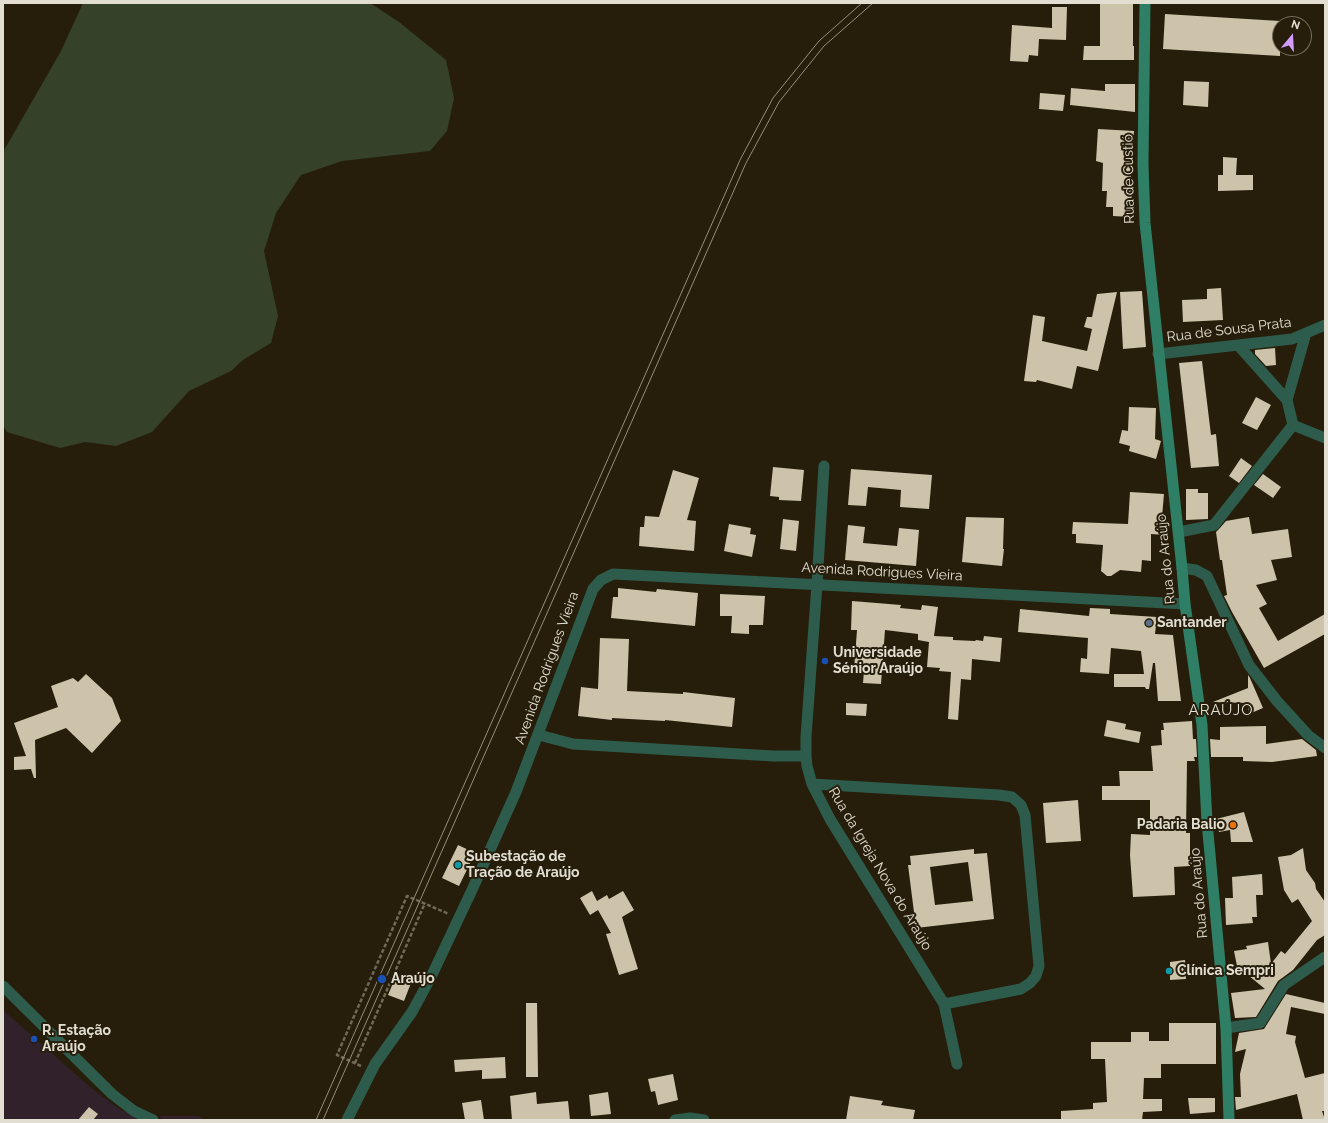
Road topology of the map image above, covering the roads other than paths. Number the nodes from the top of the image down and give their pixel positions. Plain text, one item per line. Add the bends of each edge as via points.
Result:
1 (1145, 3) edge
2 (1325, 325) edge
3 (1306, 333) junction
4 (1238, 345) junction
5 (1158, 354) junction
6 (1287, 400) junction
7 (1293, 425) junction
8 (1325, 438) edge
9 (824, 466) dead end
10 (1179, 532) junction
11 (1182, 568) junction
12 (817, 584) junction
13 (1185, 604) junction
14 (539, 734) junction
15 (1325, 748) edge
16 (806, 756) junction
17 (812, 784) junction
18 (1325, 957) edge
19 (3, 986) edge
20 (944, 1004) junction
21 (1226, 1028) junction
22 (957, 1064) dead end
23 (153, 1120) edge
24 (347, 1120) edge
25 (675, 1120) edge
26 (704, 1120) edge
27 (1230, 1120) edge

1 - 5 main road, Rua de Custió via 1144,215
2 - 3 street, Rua de Sousa Prata
3 - 4 street, Rua de Sousa Prata via 1292,339
3 - 6 street
4 - 5 street, Rua de Sousa Prata
4 - 6 street
5 - 10 main road, Rua do Araújo
6 - 7 street
7 - 8 street
7 - 10 street via 1214,525
9 - 12 street, Rua da Igreja Nova do Araújo
10 - 11 main road, Rua do Araújo
11 - 13 main road, Rua do Araújo
11 - 15 street via 1196,570 1207,576 1249,666 1308,735
12 - 13 street, Avenida Rodrigues Vieira
12 - 14 street, Avenida Rodrigues Vieira via 614,574 601,580 593,589
12 - 16 street, Rua da Igreja Nova do Araújo
13 - 21 main road, Rua do Araújo via 1202,725 1207,822
14 - 16 street via 573,744
14 - 24 street, Avenida Rodrigues Vieira via 516,792 431,977 412,1012 382,1053
16 - 17 street, Rua da Igreja Nova do Araújo
17 - 20 street, Rua da Igreja Nova do Araújo via 830,819
17 - 20 street via 999,795 1012,797 1021,805 1025,815 1039,966 1036,976 1021,989
18 - 21 street via 1284,985 1260,1023
19 - 23 street via 112,1094
20 - 22 street, Rua da Igreja Nova do Araújo
21 - 27 main road, Rua do Araújo
25 - 26 street

